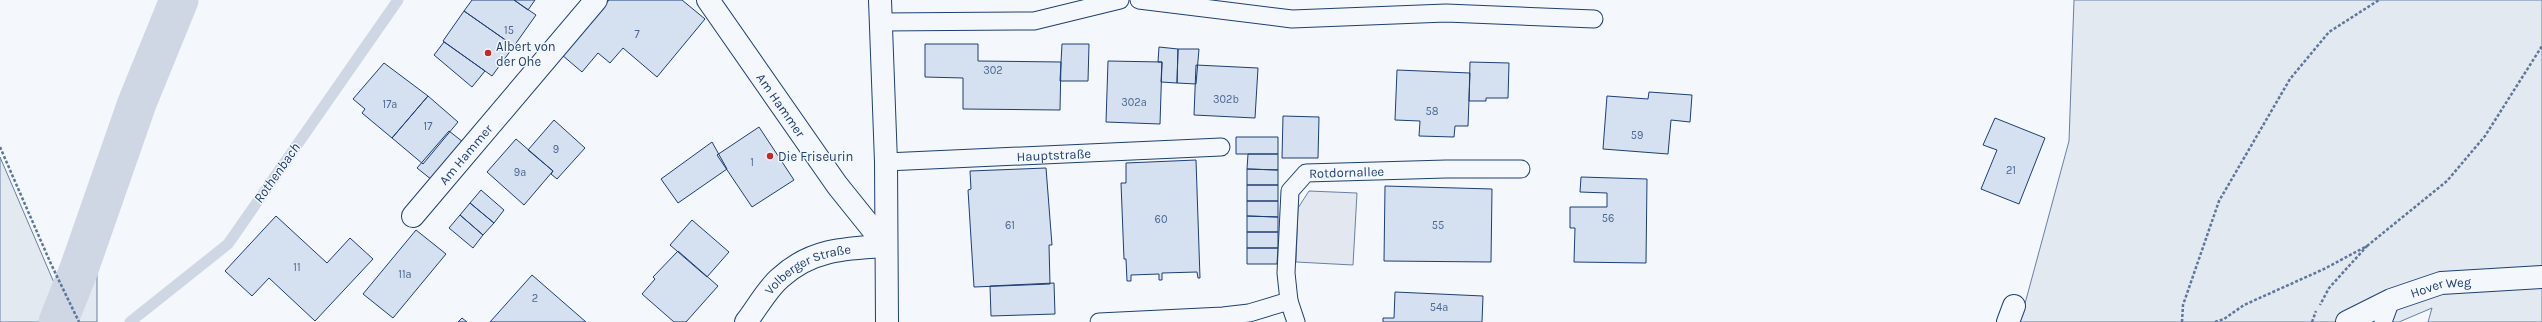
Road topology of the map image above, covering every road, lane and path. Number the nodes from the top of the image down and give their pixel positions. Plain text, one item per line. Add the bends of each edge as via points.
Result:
1 (596, 0) edge
2 (708, 0) edge
3 (880, 0) edge
4 (1120, 0) edge
5 (1139, 0) edge
6 (2379, 0) edge
7 (1594, 19) dead end
8 (881, 22) junction
9 (2542, 46) edge
10 (0, 147) edge
11 (1221, 147) dead end
12 (886, 162) junction
13 (1521, 169) dead end
14 (413, 216) dead end
15 (886, 246) junction
16 (2367, 246) junction
17 (2542, 277) edge
18 (2390, 300) junction
19 (1289, 301) junction
20 (79, 322) edge
21 (746, 322) edge
22 (887, 322) edge
23 (1099, 322) edge
24 (1296, 322) edge
25 (2182, 322) edge
26 (2215, 322) edge
27 (2312, 322) edge
28 (2347, 322) edge
29 (2383, 322) edge

1 - 14 street, Am Hammer
2 - 15 street, Am Hammer via 837,185
3 - 8 street
4 - 8 lane via 1034,20
5 - 7 lane via 1292,19 1446,13
6 - 25 path via 2329,32 2290,79 2219,201 2183,305
8 - 12 street
9 - 16 path via 2485,136 2447,181
10 - 20 path
11 - 12 lane, Hauptstraße
12 - 15 street
13 - 19 lane, Rotdornallee via 1306,173 1290,191 1286,273
15 - 21 street, Volberger Straße via 838,248 815,255 779,278
15 - 22 street
16 - 26 path via 2324,269 2244,305
16 - 27 path via 2329,288
17 - 18 street, Hover Weg via 2441,283
18 - 28 street, Hover Weg
18 - 29 lane
19 - 23 lane via 1249,313 1223,316
19 - 24 lane, Rotdornallee

